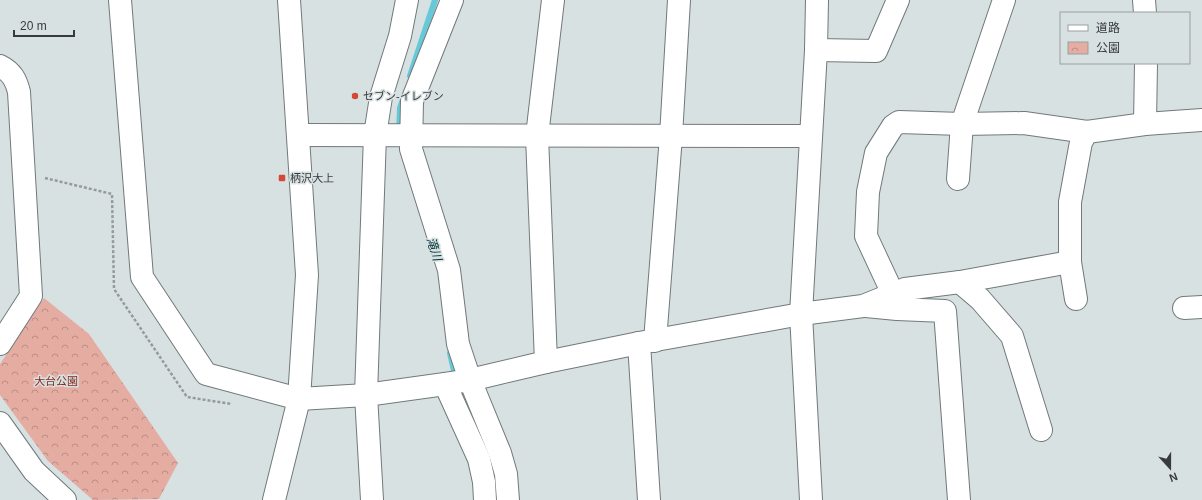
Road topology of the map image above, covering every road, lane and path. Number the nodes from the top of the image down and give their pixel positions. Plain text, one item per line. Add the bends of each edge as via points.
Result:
1 (120, 0) edge
2 (289, 0) edge
3 (407, 0) edge
4 (452, 0) edge
5 (553, 0) edge
6 (679, 0) edge
7 (817, 0) edge
8 (898, 0) edge
9 (1004, 0) edge
10 (1144, 0) edge
11 (1145, 12) edge
12 (816, 50) junction
13 (1146, 64) edge
14 (0, 66) edge
15 (1202, 120) edge
16 (962, 124) junction
17 (1145, 124) junction
18 (1087, 132) junction
19 (298, 135) junction
20 (375, 135) junction
21 (412, 135) junction
22 (537, 136) junction
23 (671, 136) junction
24 (811, 136) junction
25 (958, 179) dead end
26 (1070, 262) junction
27 (960, 282) junction
28 (893, 294) junction
29 (1076, 299) dead end
30 (863, 306) junction
31 (801, 314) junction
32 (647, 342) junction
33 (0, 344) edge
34 (546, 362) junction
35 (470, 380) junction
36 (445, 384) junction
37 (366, 395) junction
38 (299, 399) junction
39 (0, 423) edge
40 (1041, 430) dead end
41 (65, 500) edge
42 (274, 500) edge
43 (372, 500) edge
44 (485, 500) edge
45 (508, 500) edge
46 (649, 500) edge
47 (811, 500) edge
48 (958, 500) edge

1 - 38 street via 142,277 206,374
2 - 19 street
3 - 20 street via 400,36 381,96
4 - 21 street via 412,102
5 - 22 street
6 - 23 street
7 - 12 street
8 - 12 street via 876,51
9 - 16 street
10 - 11 street
12 - 24 street
13 - 17 street
14 - 33 street via 11,73 19,92 31,296
15 - 17 street
16 - 18 street via 1024,123
16 - 25 street
16 - 28 street via 899,122 893,126 876,153 868,192 866,236
17 - 18 street
18 - 26 street via 1081,142 1070,202
19 - 20 street
19 - 38 street via 307,275
20 - 21 street
20 - 37 street
21 - 22 street
21 - 35 street via 411,149 449,270 458,344
22 - 23 street
22 - 34 street
23 - 24 street
23 - 32 street
24 - 31 street
26 - 27 street
26 - 29 street
27 - 28 street via 905,289
27 - 40 street via 980,299 1012,336
28 - 30 street
30 - 31 street
30 - 48 street via 945,311
31 - 32 street
31 - 47 street
32 - 34 street
32 - 46 street
34 - 35 street
35 - 36 street
35 - 45 street via 500,452 506,474
36 - 37 street
36 - 44 street via 479,459
37 - 38 street
37 - 43 street
38 - 42 street
39 - 41 street via 34,471

